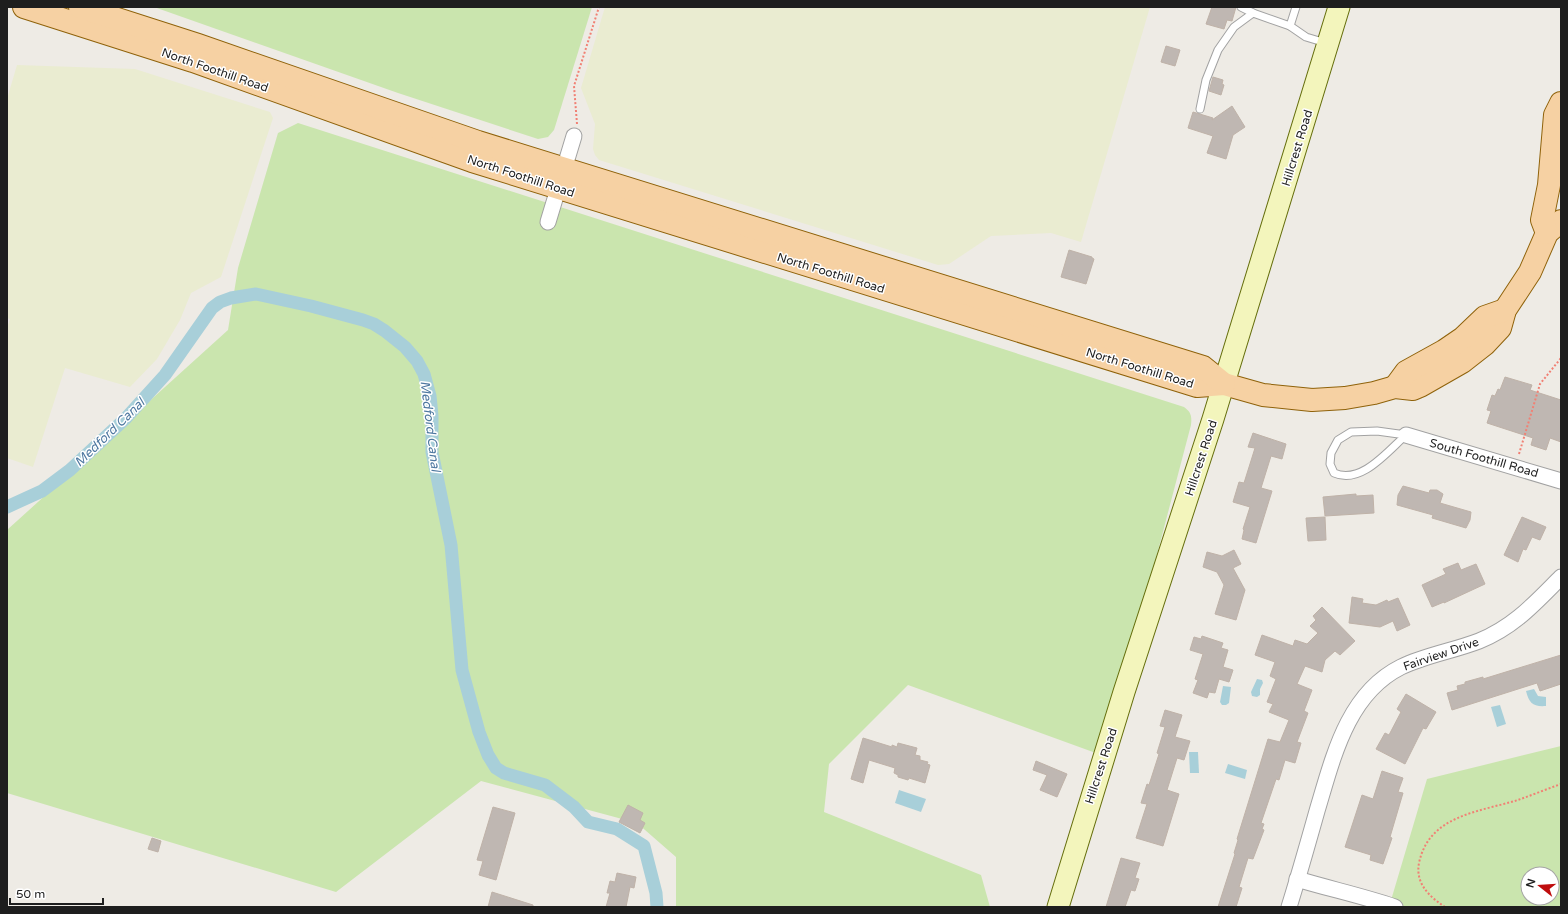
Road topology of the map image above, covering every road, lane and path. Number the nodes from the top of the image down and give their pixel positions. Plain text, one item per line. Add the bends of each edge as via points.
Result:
1 (24, 7) edge
2 (80, 7) edge
3 (598, 7) edge
4 (1241, 7) edge
5 (1296, 7) edge
6 (1339, 7) edge
7 (1253, 13) junction
8 (1290, 26) junction
9 (1328, 43) junction
10 (1561, 103) edge
11 (1200, 109) dead end
12 (574, 136) joint
13 (561, 179) junction
14 (548, 222) dead end
15 (1554, 227) edge
16 (1561, 358) edge
17 (1224, 384) junction
18 (1406, 435) junction
19 (1516, 467) junction
20 (1561, 481) edge
21 (1561, 577) edge
22 (1561, 784) edge
23 (1297, 879) junction
24 (1058, 907) edge
25 (1289, 907) edge
26 (1395, 907) edge
27 (1445, 907) edge

1 - 13 main road, North Foothill Road via 193,61 472,161
2 - 13 main road, North Foothill Road via 478,142
3 - 12 path via 574,86 577,122
4 - 7 lane
5 - 8 lane
6 - 9 street, Hillcrest Road
7 - 8 lane
7 - 11 lane via 1234,27 1218,50 1206,80
8 - 9 lane via 1306,37
9 - 17 street, Hillcrest Road
10 - 15 main road via 1555,115 1549,185 1542,220
12 - 13 street
13 - 14 street
13 - 17 main road, North Foothill Road via 1197,386
15 - 17 main road, North Foothill Road via 1530,272 1505,310 1500,328 1462,362 1413,390 1395,387 1345,398 1312,400 1263,395
16 - 19 path via 1540,384
17 - 24 street, Hillcrest Road via 1115,720
18 - 18 lane via 1377,431 1351,432 1338,440 1331,453 1330,464 1334,473 1352,476 1363,472
18 - 19 street, South Foothill Road
19 - 20 street, South Foothill Road
21 - 23 street, Fairview Drive via 1522,615 1502,630 1478,642 1401,667 1368,692 1343,730 1333,756
22 - 27 path via 1518,800 1465,814 1448,822 1432,835 1421,853 1418,869 1420,882 1426,892
23 - 25 street, Fairview Drive
23 - 26 street

